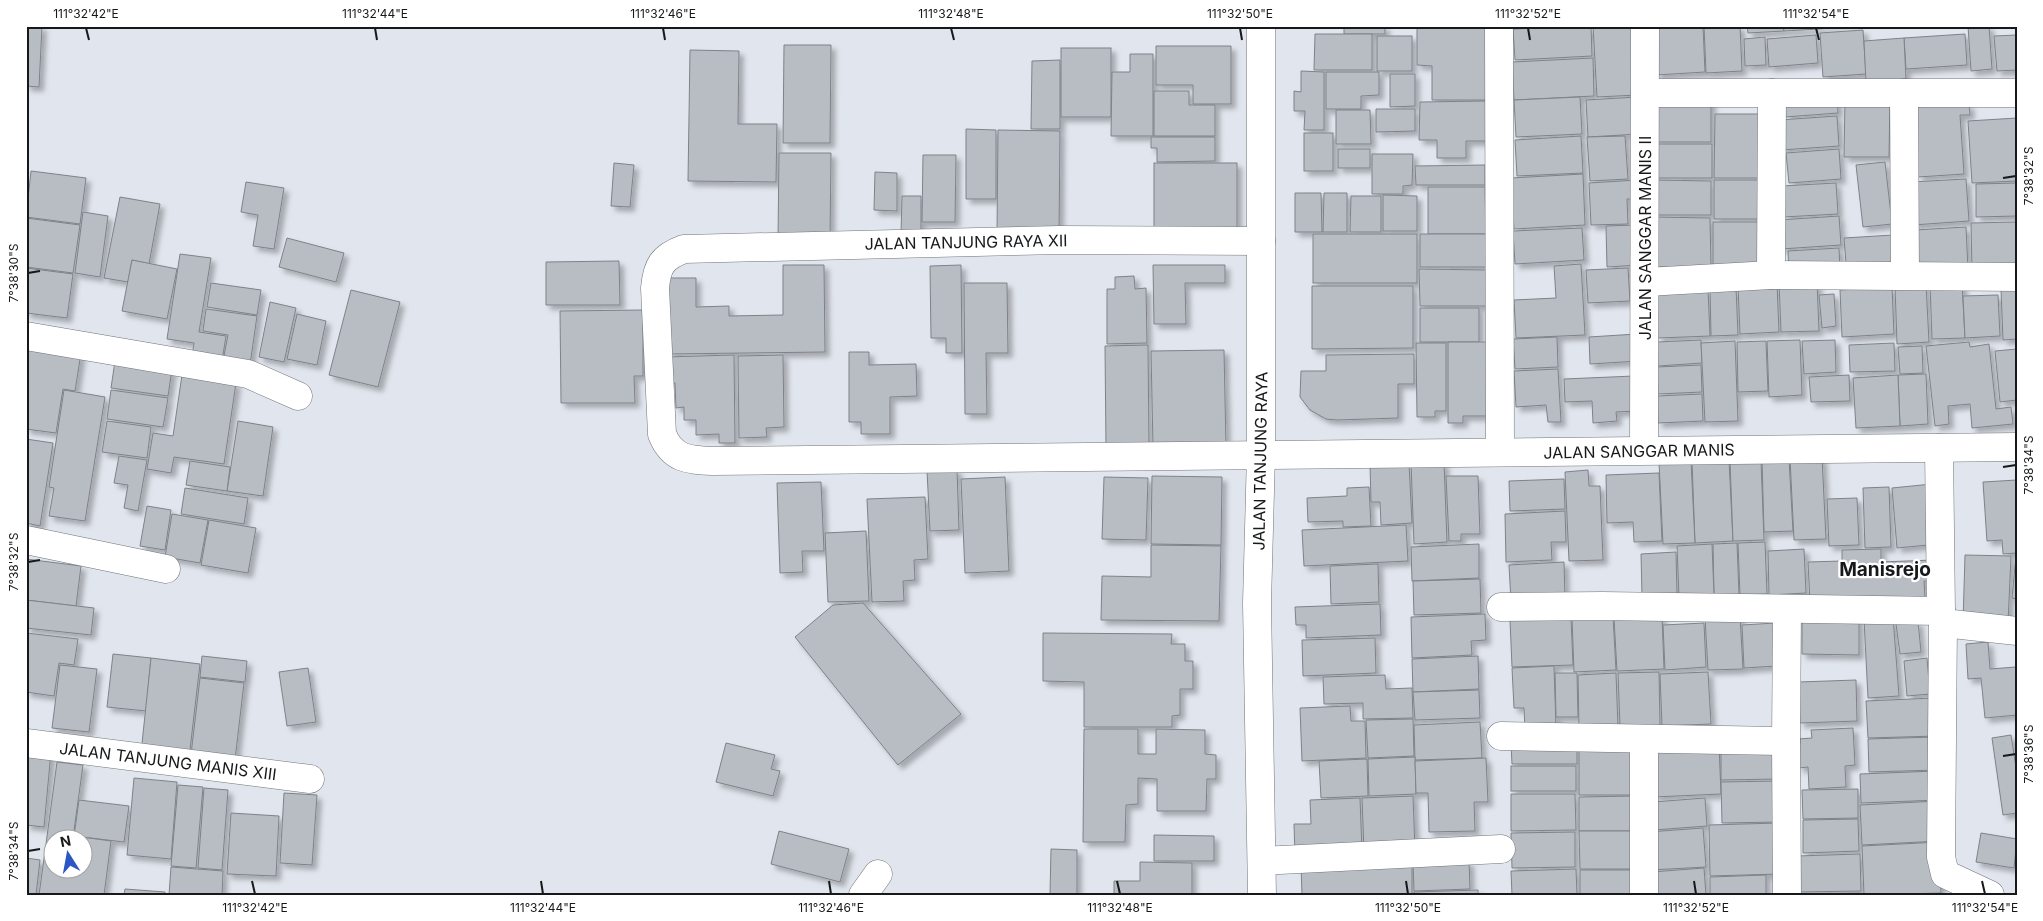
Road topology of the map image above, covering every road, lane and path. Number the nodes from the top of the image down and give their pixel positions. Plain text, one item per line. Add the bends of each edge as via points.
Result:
1 (1261, 26) edge
2 (1499, 26) edge
3 (1645, 26) edge
4 (1645, 93) junction
5 (1772, 93) junction
6 (1904, 93) junction
7 (2017, 93) edge
8 (1261, 241) junction
9 (672, 254) joint
10 (1772, 275) junction
11 (1905, 275) junction
12 (2017, 277) edge
13 (1646, 282) junction
14 (26, 336) edge
15 (298, 396) dead end
16 (2017, 447) edge
17 (1939, 448) junction
18 (1644, 450) junction
19 (1500, 452) junction
20 (1261, 454) junction
21 (26, 540) edge
22 (166, 569) dead end
23 (1501, 607) dead end
24 (1788, 609) junction
25 (1942, 617) junction
26 (2017, 630) edge
27 (1501, 736) dead end
28 (1644, 739) junction
29 (1786, 741) junction
30 (26, 743) edge
31 (310, 779) dead end
32 (1501, 849) dead end
33 (1262, 861) junction
34 (1262, 895) edge
35 (1644, 895) edge
36 (1787, 895) edge
37 (1990, 895) edge

1 - 8 street, JALAN TANJUNG RAYA
2 - 19 street
3 - 4 street, JALAN SANGGAR MANIS II
4 - 5 street
4 - 13 street, JALAN SANGGAR MANIS II
5 - 6 street
5 - 10 street
6 - 7 street
6 - 11 street
8 - 9 street, JALAN TANJUNG RAYA XII via 1060,240 695,248
8 - 20 street, JALAN TANJUNG RAYA
9 - 20 street, JALAN SANGGAR MANIS via 663,260 656,275 655,288 662,434 679,456 712,461
10 - 11 street
10 - 13 street
11 - 12 street
13 - 18 street, JALAN SANGGAR MANIS II
14 - 15 street via 248,374
16 - 17 street, JALAN SANGGAR MANIS
17 - 18 street, JALAN SANGGAR MANIS
17 - 25 street
18 - 19 street, JALAN SANGGAR MANIS
19 - 20 street, JALAN SANGGAR MANIS
20 - 33 street, JALAN TANJUNG RAYA via 1257,603
21 - 22 street
23 - 24 street
24 - 25 street
24 - 29 street
25 - 26 street
25 - 37 street via 1942,866 1945,874
27 - 28 street
28 - 29 street
28 - 35 street
29 - 36 street
30 - 31 street, JALAN TANJUNG MANIS XIII
32 - 33 street
33 - 34 street, JALAN TANJUNG RAYA

